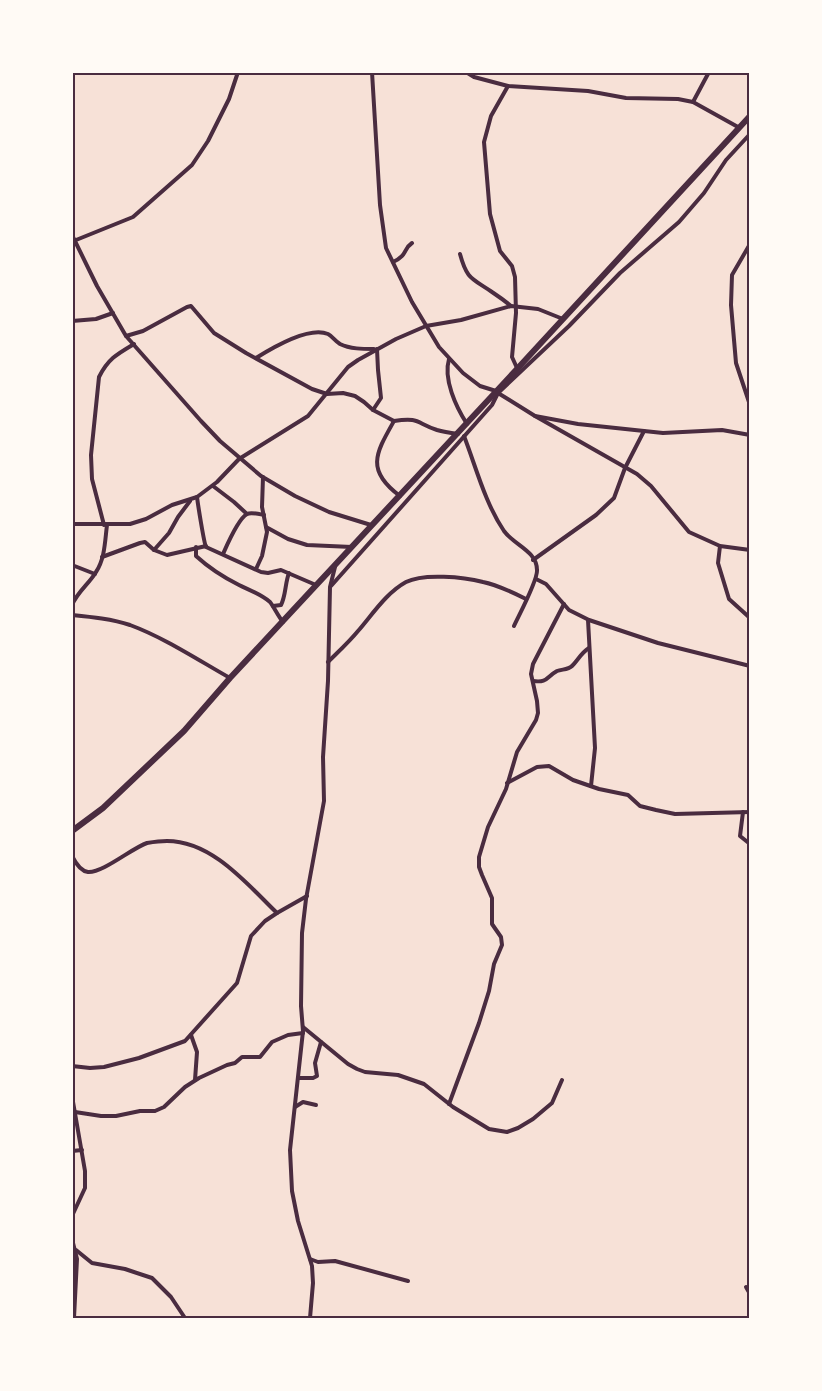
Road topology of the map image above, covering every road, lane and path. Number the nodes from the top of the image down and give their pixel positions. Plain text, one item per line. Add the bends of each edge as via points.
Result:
1 (238, 72) edge
2 (372, 72) edge
3 (466, 72) edge
4 (709, 72) edge
5 (508, 86) junction
6 (693, 102) junction
7 (750, 116) edge
8 (738, 127) junction
9 (750, 134) edge
10 (72, 235) edge
11 (76, 240) junction
12 (412, 243) dead end
13 (750, 244) edge
14 (460, 254) dead end
15 (393, 262) junction
16 (511, 306) junction
17 (516, 306) junction
18 (112, 313) junction
19 (563, 319) junction
20 (72, 321) edge
21 (426, 326) junction
22 (126, 336) junction
23 (134, 344) junction
24 (377, 349) junction
25 (256, 358) junction
26 (449, 359) junction
27 (517, 370) junction
28 (497, 392) junction
29 (327, 394) junction
30 (750, 405) edge
31 (373, 410) junction
32 (535, 416) junction
33 (394, 421) junction
34 (467, 424) junction
35 (644, 431) junction
36 (461, 435) junction
37 (750, 435) edge
38 (239, 459) junction
39 (625, 468) junction
40 (263, 477) junction
41 (213, 486) junction
42 (400, 496) junction
43 (197, 497) junction
44 (192, 499) junction
45 (247, 514) junction
46 (264, 514) junction
47 (72, 524) edge
48 (106, 525) junction
49 (373, 526) junction
50 (266, 527) junction
51 (206, 546) junction
52 (720, 546) junction
53 (196, 547) junction
54 (353, 547) junction
55 (154, 550) junction
56 (750, 550) edge
57 (223, 554) junction
58 (102, 557) junction
59 (533, 560) junction
60 (336, 565) junction
61 (72, 566) edge
62 (256, 569) junction
63 (288, 573) junction
64 (95, 574) junction
65 (536, 579) junction
66 (317, 585) junction
67 (330, 587) junction
68 (526, 599) junction
69 (564, 604) junction
70 (72, 605) edge
71 (273, 606) junction
72 (72, 615) edge
73 (750, 618) edge
74 (588, 620) junction
75 (283, 622) junction
76 (514, 626) dead end
77 (589, 648) junction
78 (328, 662) junction
79 (750, 666) edge
80 (230, 678) junction
81 (533, 681) junction
82 (507, 783) junction
83 (591, 786) junction
84 (743, 812) junction
85 (750, 812) edge
86 (72, 831) edge
87 (750, 844) edge
88 (72, 856) edge
89 (307, 896) junction
90 (277, 913) junction
91 (303, 1027) junction
92 (302, 1033) junction
93 (191, 1035) junction
94 (320, 1042) junction
95 (72, 1066) edge
96 (298, 1078) junction
97 (195, 1080) junction
98 (562, 1080) dead end
99 (72, 1096) edge
100 (449, 1104) junction
101 (316, 1105) dead end
102 (295, 1107) junction
103 (75, 1112) junction
104 (82, 1150) junction
105 (72, 1151) edge
106 (72, 1216) edge
107 (72, 1239) edge
108 (73, 1244) edge
109 (76, 1250) junction
110 (310, 1259) junction
111 (408, 1281) dead end
112 (746, 1287) dead end
113 (750, 1294) edge
114 (74, 1318) edge
115 (185, 1318) edge
116 (310, 1318) edge

1 - 11 street via 229,99 192,165 133,217
2 - 15 street via 380,205 386,248
3 - 5 street
4 - 6 street
5 - 6 street
5 - 17 street via 491,116 484,142 490,214 500,251 512,266
6 - 8 street
7 - 8 highway
8 - 19 highway
9 - 28 street via 679,222 620,273 569,326
10 - 11 street
11 - 18 street
12 - 15 street via 402,258
13 - 30 street via 732,276 730,305 736,363
14 - 16 street via 468,275
15 - 21 street
16 - 17 street
16 - 21 street
17 - 19 street via 538,309
17 - 27 street via 512,357
18 - 20 street via 96,319
18 - 22 street
19 - 27 highway
21 - 24 street
21 - 26 street
22 - 23 street
22 - 25 street via 143,331 191,306 214,333
23 - 38 street
23 - 48 street via 114,356 99,377 91,463 92,479
24 - 25 street via 351,348 320,332 290,340
24 - 29 street via 348,367
24 - 31 street via 382,398
25 - 29 street
26 - 28 street via 480,386
26 - 34 street via 448,382
27 - 28 highway
28 - 32 street
28 - 34 highway
28 - 36 street via 492,405
29 - 31 street via 355,396
29 - 38 street via 308,416
31 - 33 street
32 - 35 street
32 - 39 street
33 - 36 street via 409,418 437,430
33 - 42 street via 378,452 377,464 385,483
34 - 36 highway
35 - 37 street via 722,430
35 - 39 street
36 - 42 highway
36 - 59 street via 497,520
36 - 67 street
38 - 40 street
38 - 41 street
39 - 52 street via 651,486 688,532
39 - 59 street via 614,498 596,515
40 - 46 street
40 - 49 street via 329,512
41 - 43 street
41 - 45 street
42 - 49 highway
43 - 44 street
43 - 51 street
44 - 48 street via 137,522
44 - 55 street
45 - 46 street
45 - 57 street
46 - 50 street
47 - 48 street
48 - 58 street
49 - 54 highway
50 - 54 street via 307,545
50 - 62 street via 265,544
51 - 53 street
51 - 57 street
52 - 56 street
52 - 73 street via 718,563 728,599
53 - 55 street via 172,555
53 - 71 street via 196,556 201,561 264,597
54 - 60 highway
55 - 58 street via 140,542
57 - 62 street
58 - 64 street
59 - 65 street via 537,568
60 - 66 highway
60 - 67 street
61 - 64 street
62 - 63 street via 264,573 281,570
63 - 66 street
63 - 71 street via 283,600
64 - 70 street via 79,591
65 - 68 street
65 - 69 street via 546,584
66 - 75 highway
67 - 78 street
68 - 76 street
68 - 78 street via 482,581 431,578 408,581 386,599
69 - 74 street
69 - 81 street via 533,664
71 - 75 street
72 - 80 street via 115,621 146,632
74 - 77 street
74 - 79 street via 658,643
75 - 80 highway
77 - 81 street via 570,668 558,671 548,680
77 - 83 street via 595,748
78 - 89 street via 324,801
80 - 86 highway via 184,731 103,808
81 - 82 street via 538,713 517,752
82 - 83 street via 537,767 549,766
82 - 100 street via 488,827 479,867 492,898 492,924 501,937 502,945 479,1023
83 - 84 street via 628,795 640,806 675,814
84 - 85 street
84 - 87 street via 740,836
88 - 90 street via 82,869 89,872 147,844 185,843 214,857 238,875
89 - 90 street
89 - 91 street via 301,955
90 - 93 street via 251,936 237,983
91 - 92 street
91 - 94 street
92 - 96 street
92 - 97 street via 283,1036 269,1043 260,1057 242,1057
93 - 95 street via 185,1041 139,1058 90,1068
93 - 97 street via 197,1049
94 - 96 street via 315,1063 317,1076
94 - 100 street via 357,1069 413,1079
96 - 102 street
97 - 103 street via 164,1107 154,1111 116,1116
98 - 100 street via 552,1102 534,1119 507,1132 490,1129
99 - 103 street
101 - 102 street via 304,1102
102 - 110 street via 290,1150 292,1191
103 - 104 street
104 - 105 street
104 - 106 street via 86,1171 84,1188
107 - 108 street
108 - 109 street
109 - 114 street
109 - 115 street via 92,1263 152,1278 171,1297
110 - 111 street via 340,1262
110 - 116 street via 313,1283
112 - 113 street

